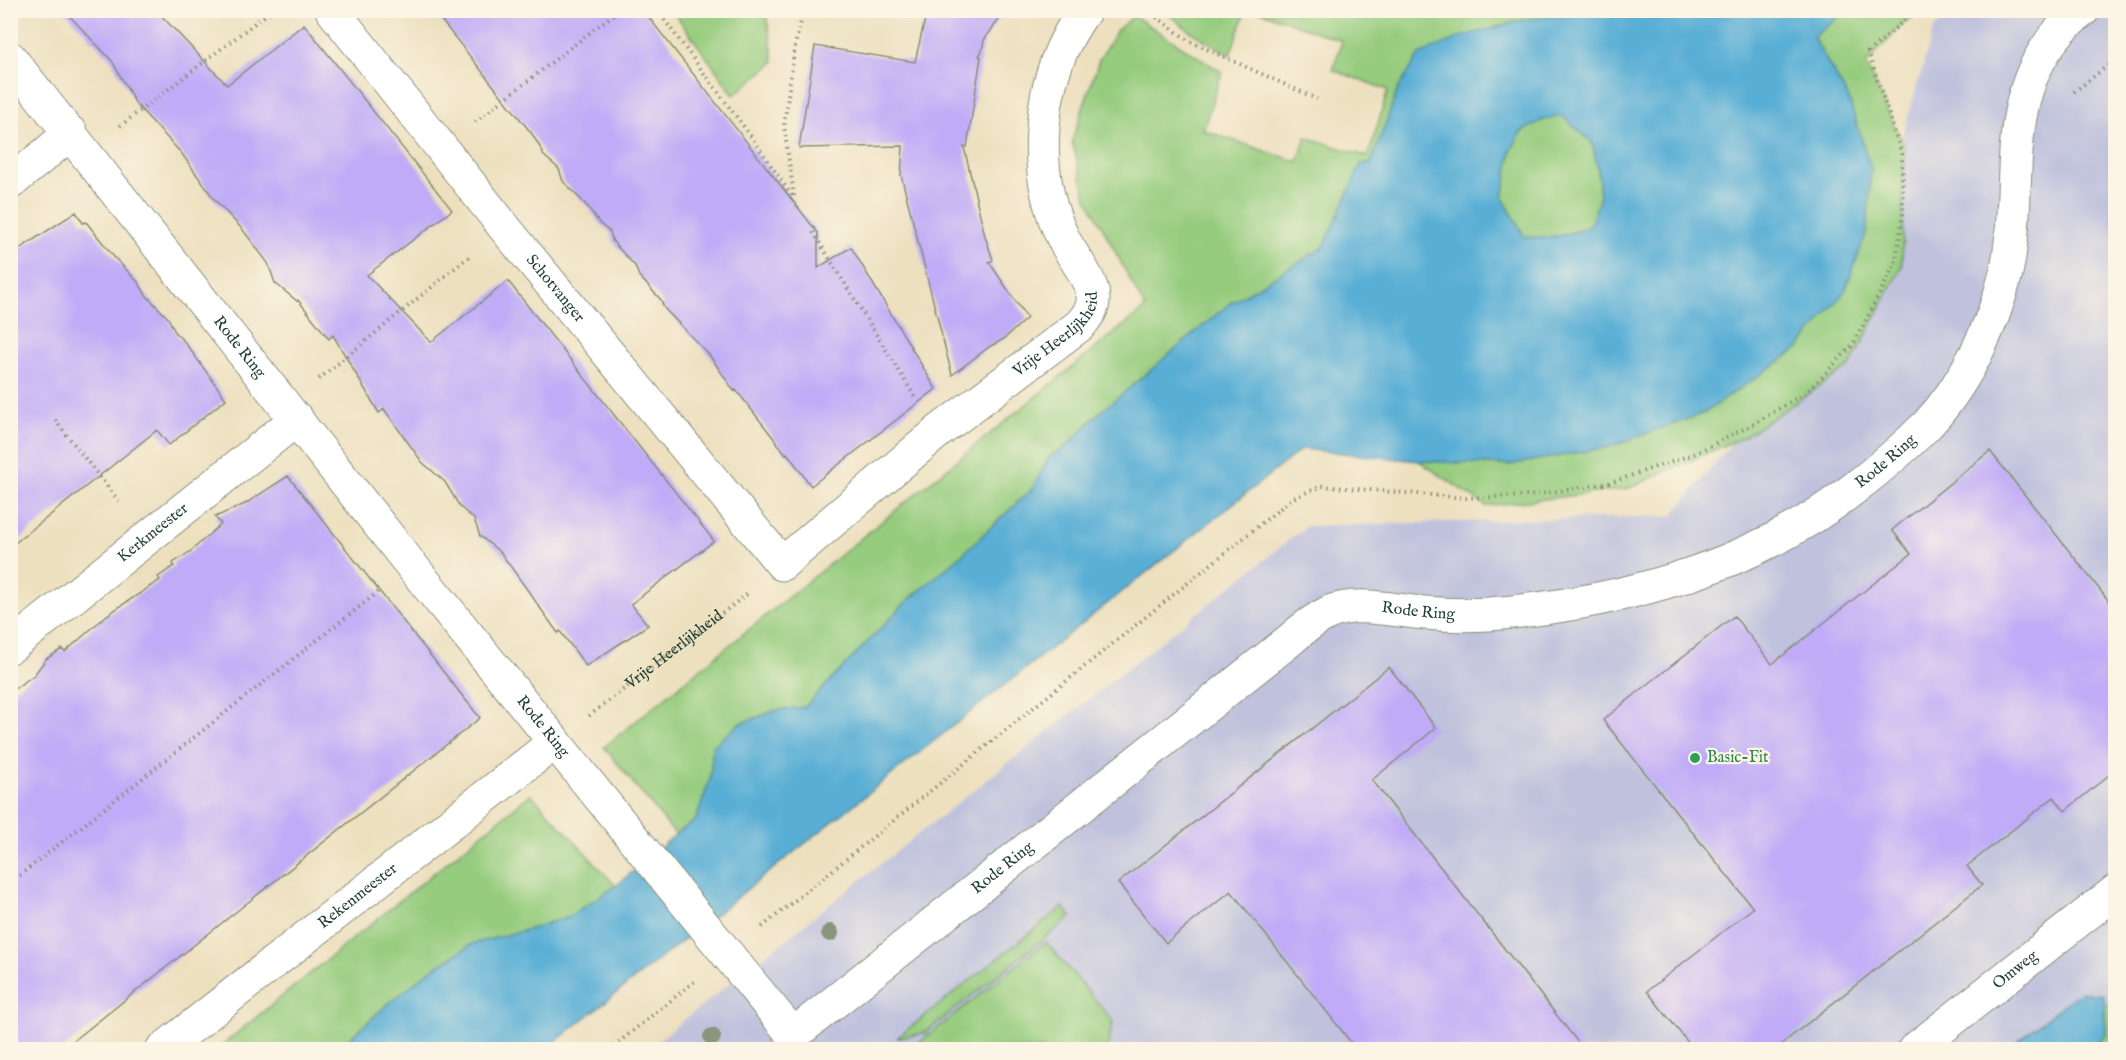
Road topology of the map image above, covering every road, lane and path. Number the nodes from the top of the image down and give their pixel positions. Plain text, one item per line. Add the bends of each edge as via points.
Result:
1 (272, 10) edge
2 (332, 10) edge
3 (619, 10) edge
4 (657, 10) edge
5 (804, 10) edge
6 (1085, 10) edge
7 (1147, 10) edge
8 (1916, 10) edge
9 (2083, 10) edge
10 (10, 58) edge
11 (1317, 99) dead end
12 (79, 143) junction
13 (442, 148) junction
14 (10, 183) edge
15 (504, 227) junction
16 (813, 232) dead end
17 (10, 366) edge
18 (14, 370) dead end
19 (292, 413) junction
20 (55, 420) dead end
21 (939, 431) junction
22 (148, 538) junction
23 (782, 564) joint
24 (411, 565) junction
25 (755, 589) dead end
26 (10, 647) edge
27 (595, 711) dead end
28 (555, 742) junction
29 (10, 883) edge
30 (2115, 891) edge
31 (717, 943) junction
32 (784, 1042) edge
33 (162, 1050) edge
34 (609, 1050) edge
35 (1914, 1050) edge

1 - 12 path
2 - 13 street, Schotvanger
3 - 13 path
4 - 5 path via 794,199 784,126
6 - 21 street, Vrije Heerlijkheid via 1062,48 1046,97 1042,155 1048,201 1089,284 1093,297 1091,312 1080,325
7 - 11 path via 1189,41
8 - 31 path via 1868,52 1902,154 1903,217 1895,264 1853,345 1808,391 1695,453 1610,483 1528,496 1466,498 1322,486 1293,498
9 - 32 street, Rode Ring via 2058,32 2038,61 2020,107 2006,272 1981,343 1960,382 1928,424 1885,464 1817,516 1781,536 1708,568 1657,583 1528,610 1441,614 1348,608 1328,613
10 - 12 street, Rode Ring
12 - 14 street
12 - 19 street, Rode Ring
13 - 15 street, Schotvanger
15 - 19 path
15 - 23 street, Schotvanger
16 - 21 path
17 - 18 path
19 - 22 street, Kerkmeester
19 - 24 street, Rode Ring
20 - 22 path
21 - 23 street, Vrije Heerlijkheid
22 - 26 street, Kerkmeester
24 - 28 street, Rode Ring
24 - 29 path
25 - 27 path, Vrije Heerlijkheid
28 - 31 street, Rode Ring
28 - 33 street, Rekenmeester
30 - 35 street, Omweg
31 - 32 street, Rode Ring
31 - 34 path

